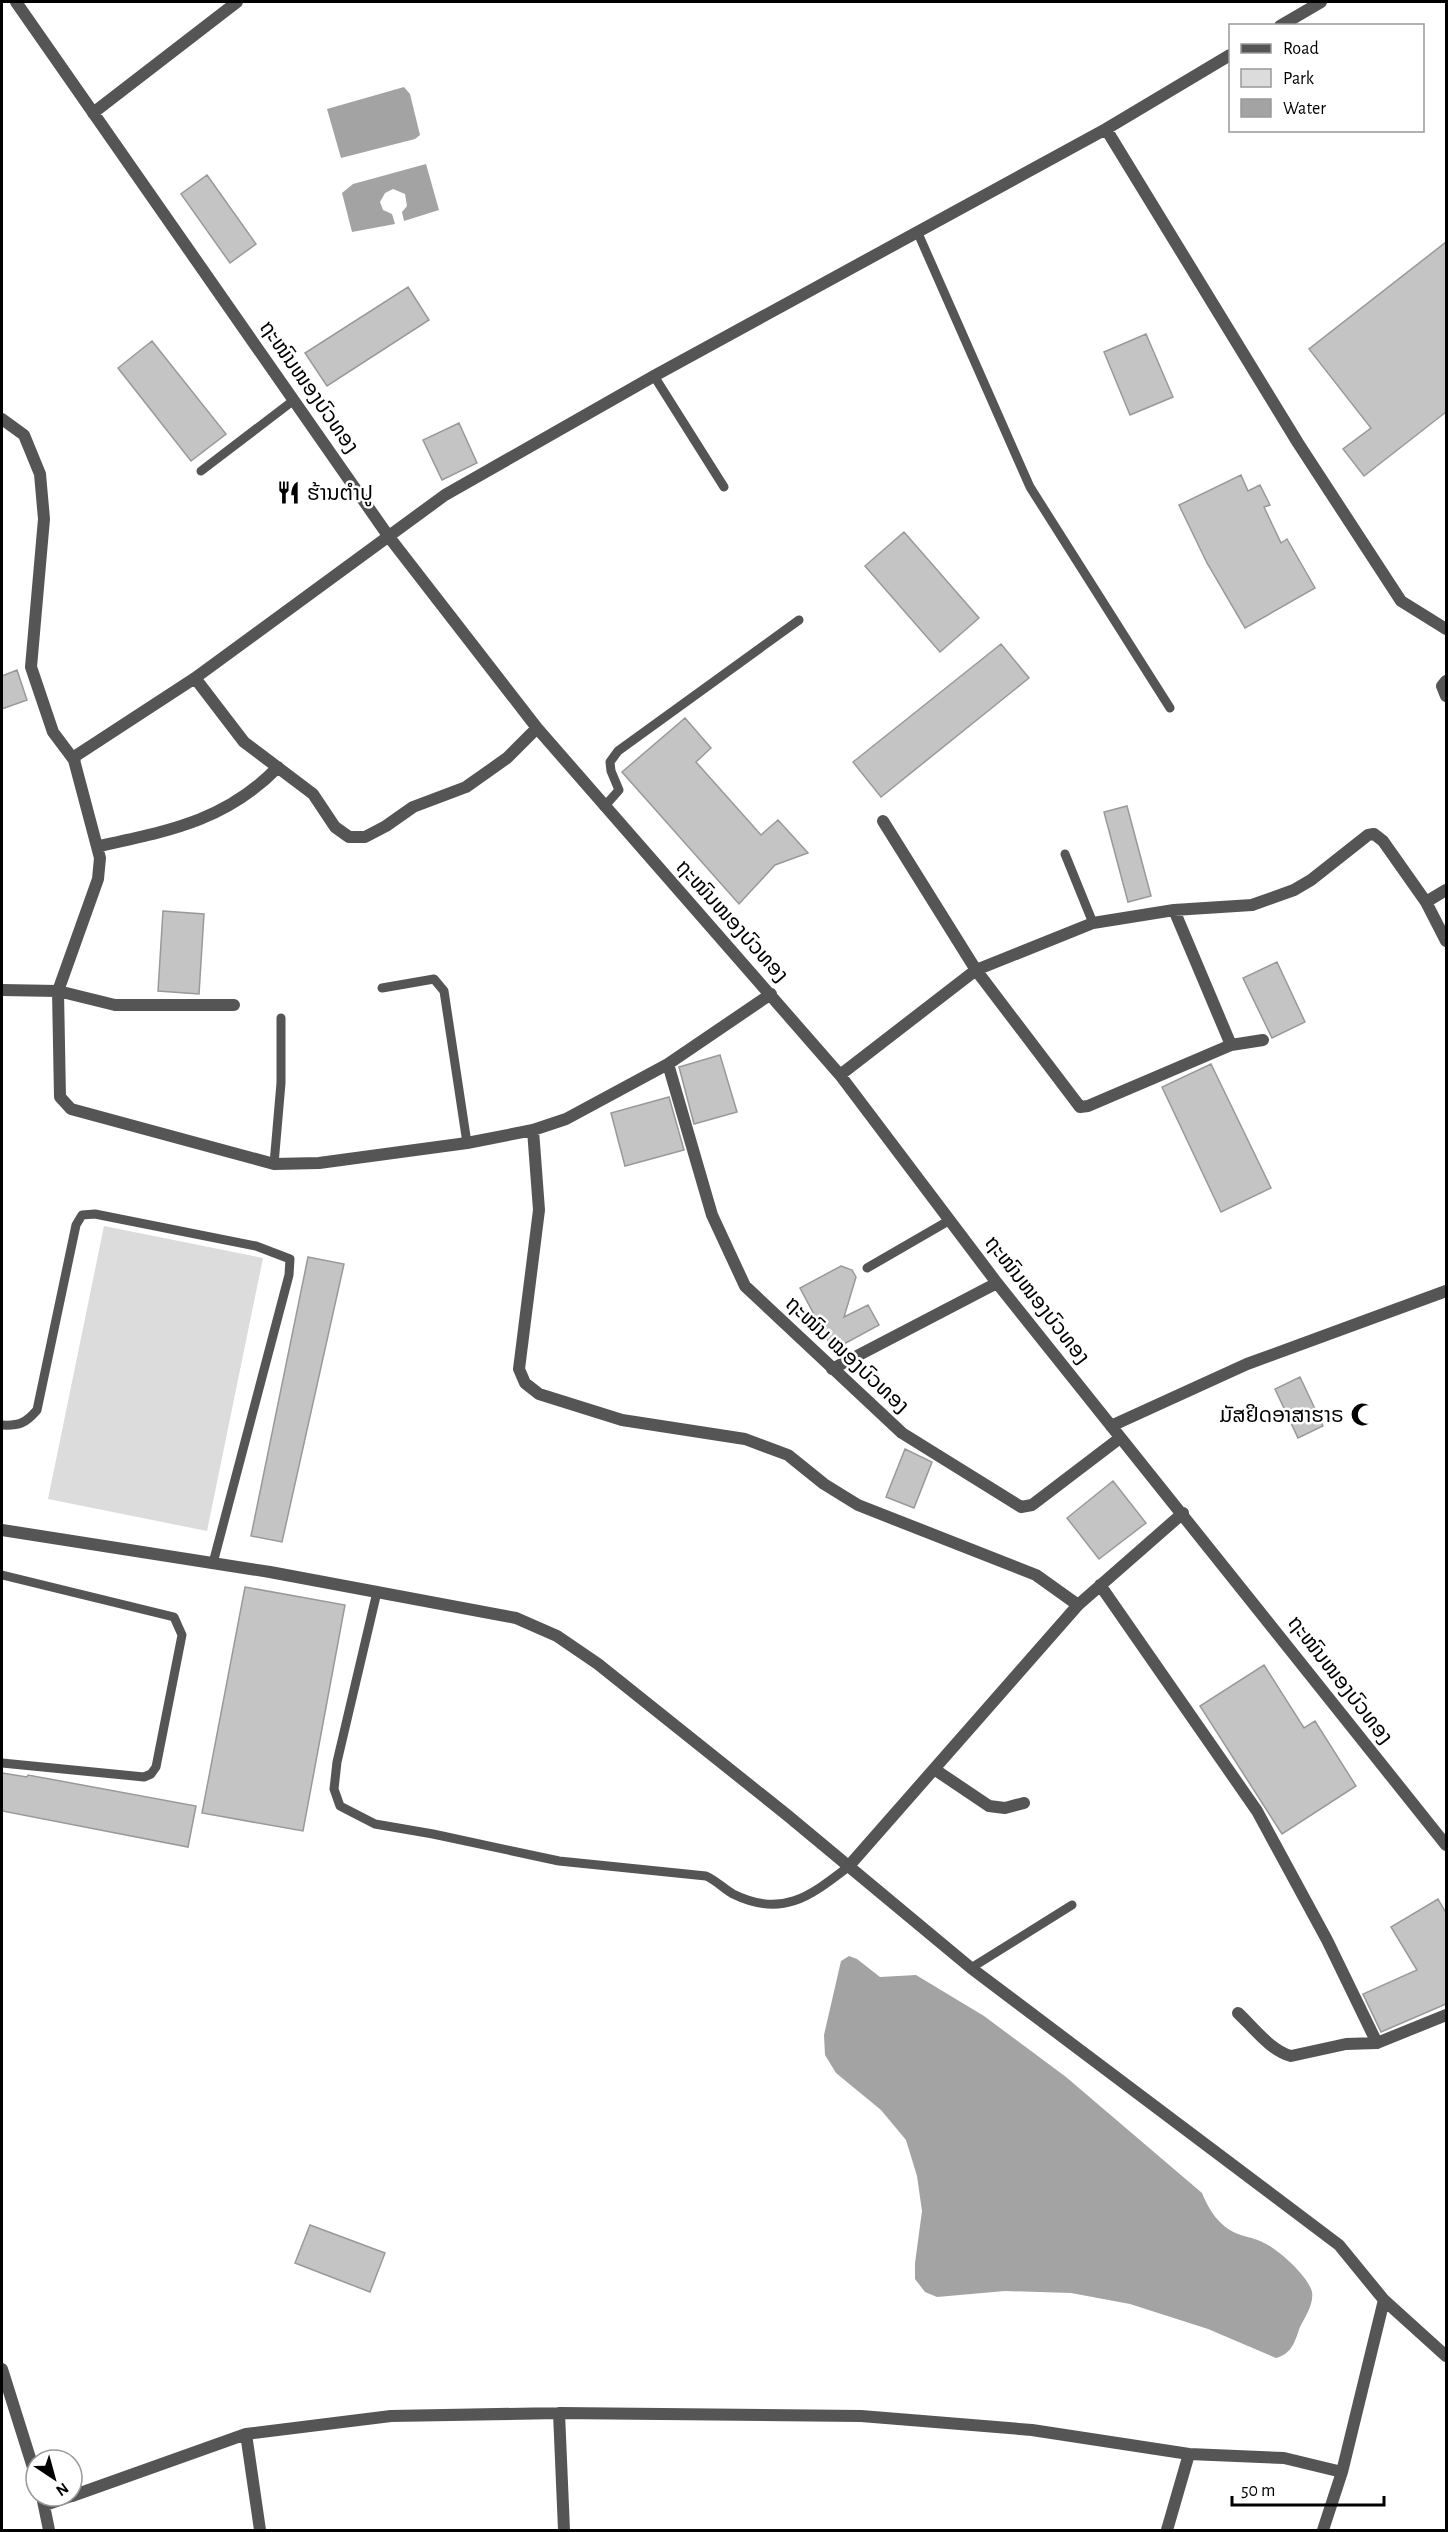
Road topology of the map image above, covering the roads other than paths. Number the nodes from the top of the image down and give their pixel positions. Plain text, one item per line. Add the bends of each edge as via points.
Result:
1 (16, 2) edge
2 (237, 2) edge
3 (1321, 2) edge
4 (1283, 24) edge
5 (1229, 56) edge
6 (93, 113) junction
7 (1106, 129) junction
8 (917, 231) junction
9 (654, 376) junction
10 (294, 400) junction
11 (2, 419) edge
12 (201, 471) dead end
13 (724, 487) dead end
14 (389, 537) junction
15 (799, 620) dead end
16 (1446, 629) edge
17 (195, 678) junction
18 (1446, 681) edge
19 (1446, 696) edge
20 (1170, 708) dead end
21 (537, 728) junction
22 (74, 760) junction
23 (278, 767) junction
24 (604, 807) junction
25 (883, 821) dead end
26 (99, 846) junction
27 (1065, 854) dead end
28 (1446, 890) edge
29 (1426, 902) junction
30 (1174, 910) junction
31 (1094, 923) junction
32 (1446, 941) edge
33 (976, 970) junction
34 (382, 988) dead end
35 (2, 990) edge
36 (58, 991) junction
37 (771, 994) junction
38 (234, 1005) dead end
39 (281, 1018) dead end
40 (1263, 1040) dead end
41 (1232, 1045) junction
42 (668, 1064) junction
43 (840, 1075) junction
44 (533, 1130) junction
45 (467, 1143) junction
46 (274, 1164) junction
47 (950, 1220) junction
48 (867, 1268) dead end
49 (997, 1283) junction
50 (1446, 1291) edge
51 (832, 1369) junction
52 (2, 1425) edge
53 (1111, 1426) junction
54 (1120, 1438) junction
55 (1183, 1513) junction
56 (2, 1530) edge
57 (213, 1563) junction
58 (2, 1575) edge
59 (1100, 1585) junction
60 (377, 1592) junction
61 (1078, 1605) junction
62 (2, 1763) edge
63 (934, 1768) junction
64 (1024, 1803) dead end
65 (1446, 1845) edge
66 (848, 1867) junction
67 (1072, 1905) dead end
68 (971, 1968) junction
69 (1238, 2013) dead end
70 (1446, 2015) edge
71 (1377, 2043) junction
72 (1384, 2300) junction
73 (1446, 2356) edge
74 (2, 2369) edge
75 (559, 2413) junction
76 (246, 2434) junction
77 (27, 2448) edge
78 (1189, 2454) junction
79 (1342, 2472) junction
80 (84, 2492) edge
81 (44, 2508) edge
82 (49, 2530) edge
83 (260, 2530) edge
84 (564, 2530) edge
85 (1167, 2530) edge
86 (1323, 2530) edge

1 - 6 street, ຖະໜົນໜອງບົວທອງ
2 - 6 street
3 - 4 street
5 - 7 street
6 - 10 street, ຖະໜົນໜອງບົວທອງ
7 - 8 street
7 - 16 street via 1298,443 1401,601
8 - 9 street
8 - 20 lane via 1030,487
9 - 13 lane
9 - 14 street via 445,495
10 - 12 lane
10 - 14 street, ຖະໜົນໜອງບົວທອງ
11 - 22 street via 24,435 40,474 44,519 31,667 53,732
14 - 17 street
14 - 21 street, ຖະໜົນໜອງບົວທອງ
15 - 24 lane via 618,751 610,762 619,790
17 - 22 street
17 - 23 street via 244,742
18 - 19 street via 1442,686
21 - 23 street via 507,758 466,787 413,807 365,837 348,837 335,827 313,794
21 - 24 street, ຖະໜົນໜອງບົວທອງ
22 - 26 street
23 - 26 street via 262,784 210,817
24 - 37 street, ຖະໜົນໜອງບົວທອງ
25 - 33 street
26 - 36 street via 98,879
27 - 31 lane
28 - 29 street
29 - 30 street via 1374,834 1294,890 1252,905
29 - 32 street
30 - 31 street
30 - 41 street
31 - 33 street
33 - 41 street via 1080,1107
33 - 43 street
34 - 45 lane via 434,979 444,991
35 - 36 street
36 - 38 street via 115,1005
36 - 46 street via 60,1097 64,1104
37 - 42 street
37 - 43 street, ຖະໜົນໜອງບົວທອງ
39 - 46 lane via 281,1083
40 - 41 street
42 - 44 street via 566,1119
42 - 51 street, ຖະໜົນ ໝອງບົວທອງ via 712,1215 745,1286
43 - 47 street, ຖະໜົນໜອງບົວທອງ
44 - 45 street
44 - 61 street via 539,1210 519,1369 525,1383 539,1394 622,1420 744,1439 788,1455 858,1505 1036,1575
45 - 46 street via 319,1163
47 - 48 lane
47 - 49 street, ຖະໜົນໜອງບົວທອງ
49 - 51 street
49 - 53 street, ຖະໜົນໜອງບົວທອງ
50 - 53 street via 1247,1364
51 - 54 street, ຖະໜົນ ໝອງບົວທອງ via 902,1433 1022,1507 1032,1505
52 - 57 lane via 27,1422 37,1410 76,1225 82,1215 95,1214 256,1246 290,1259
53 - 54 street, ຖະໜົນໜອງບົວທອງ
54 - 55 street, ຖະໜົນໜອງບົວທອງ
55 - 59 street
55 - 65 street, ຖະໜົນໜອງບົວທອງ
56 - 57 street
57 - 60 street
58 - 62 lane via 174,1617 182,1635 156,1767 151,1774 144,1777
59 - 61 street
59 - 71 street via 1257,1811
60 - 66 street via 516,1617 557,1636 598,1664
60 - 66 lane via 337,1762 334,1789 340,1806 375,1824 559,1861 706,1876 732,1893 769,1905 783,1905 813,1894
61 - 63 street
63 - 64 street via 989,1806 1005,1808
63 - 66 street
66 - 68 street
67 - 68 lane
68 - 72 street via 1339,2245
69 - 71 street via 1275,2048 1291,2056 1346,2044
70 - 71 street
72 - 73 street
72 - 79 street
74 - 77 street
75 - 76 street via 391,2416
75 - 78 street via 861,2416 1032,2430
75 - 84 street
76 - 80 street
76 - 83 street
78 - 79 street via 1284,2458
78 - 85 street
79 - 86 street
81 - 82 street

